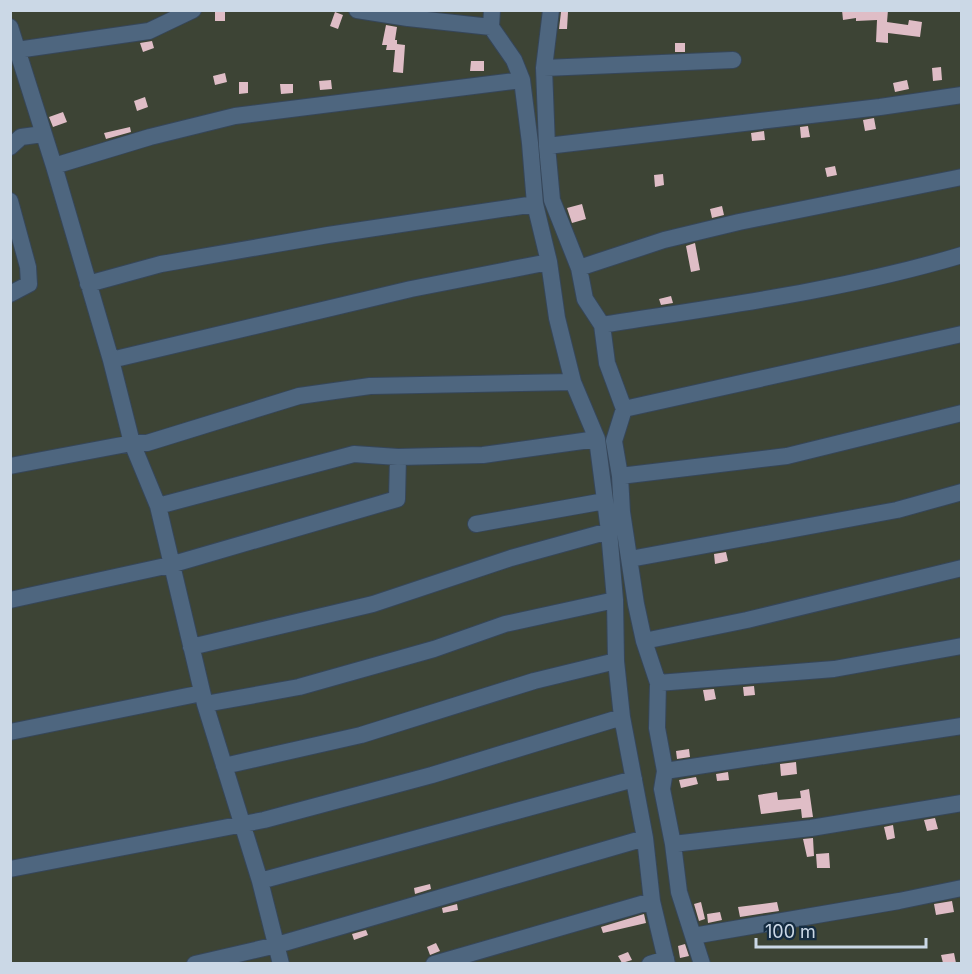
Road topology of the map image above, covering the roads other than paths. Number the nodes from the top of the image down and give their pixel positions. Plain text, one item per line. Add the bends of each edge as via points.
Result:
1 (193, 10) edge
2 (357, 10) edge
3 (550, 10) edge
4 (492, 19) edge
5 (10, 27) edge
6 (14, 50) edge
7 (733, 60) dead end
8 (544, 68) junction
9 (522, 80) junction
10 (962, 95) edge
11 (43, 134) junction
12 (546, 146) junction
13 (10, 147) edge
14 (54, 166) junction
15 (962, 177) edge
16 (10, 201) edge
17 (535, 204) junction
18 (962, 255) edge
19 (549, 262) junction
20 (579, 268) junction
21 (88, 284) junction
22 (10, 294) edge
23 (602, 324) junction
24 (962, 334) edge
25 (111, 360) junction
26 (573, 382) junction
27 (624, 409) junction
28 (962, 413) edge
29 (597, 439) junction
30 (132, 443) junction
31 (398, 457) junction
32 (10, 466) edge
33 (620, 476) junction
34 (962, 492) edge
35 (605, 501) junction
36 (158, 506) junction
37 (476, 524) dead end
38 (609, 531) junction
39 (630, 560) junction
40 (170, 565) junction
41 (962, 568) edge
42 (10, 600) edge
43 (615, 600) junction
44 (644, 641) junction
45 (962, 645) edge
46 (191, 647) junction
47 (616, 661) junction
48 (658, 683) junction
49 (204, 698) junction
50 (622, 717) junction
51 (962, 726) edge
52 (10, 732) edge
53 (224, 766) junction
54 (665, 771) junction
55 (634, 779) junction
56 (962, 803) edge
57 (243, 823) junction
58 (645, 838) junction
59 (673, 844) junction
60 (10, 869) edge
61 (260, 881) junction
62 (962, 888) edge
63 (652, 901) junction
64 (693, 936) junction
65 (277, 945) junction
66 (661, 962) edge
67 (195, 963) edge
68 (281, 963) edge
69 (434, 963) edge
70 (702, 963) edge

1 - 6 street via 149,31
2 - 4 street via 408,18
3 - 8 street
4 - 9 street
5 - 6 street
6 - 11 street
7 - 8 street
8 - 12 street
9 - 14 street via 235,116
9 - 17 street
10 - 12 street
11 - 13 street via 21,137
11 - 14 street
12 - 20 street via 552,200
14 - 21 street
15 - 20 street via 664,240
16 - 22 street via 29,284
17 - 19 street
17 - 21 street via 161,264
18 - 23 street via 918,268 742,303
19 - 25 street via 411,289
19 - 26 street via 557,318
20 - 23 street via 585,299
21 - 25 street
23 - 27 street via 607,363
24 - 27 street
25 - 30 street
26 - 29 street
26 - 30 street via 370,386 299,396 147,443
27 - 33 street via 614,441
28 - 33 street via 787,456
29 - 31 street via 483,455
29 - 35 street
30 - 32 street
30 - 36 street
31 - 36 street via 354,454
31 - 40 street via 397,499
33 - 39 street
34 - 39 street via 897,510
35 - 37 street
35 - 38 street
36 - 40 street
38 - 43 street
38 - 46 street via 511,558 373,604
39 - 44 street
40 - 42 street
40 - 46 street
41 - 44 street
43 - 47 street
43 - 49 street via 505,624 434,649 299,687
44 - 48 street
45 - 48 street via 834,669
46 - 49 street
47 - 50 street
47 - 53 street via 534,681 361,735
48 - 54 street via 657,728
49 - 52 street
49 - 53 street
50 - 55 street
50 - 57 street via 432,775
51 - 54 street
53 - 57 street
54 - 59 street via 662,789
55 - 58 street
55 - 61 street
56 - 59 street via 811,828
57 - 60 street
57 - 61 street
58 - 63 street
58 - 65 street
59 - 64 street via 680,892
61 - 65 street
62 - 64 street
63 - 66 street
63 - 69 street
64 - 70 street
65 - 67 street
65 - 68 street

